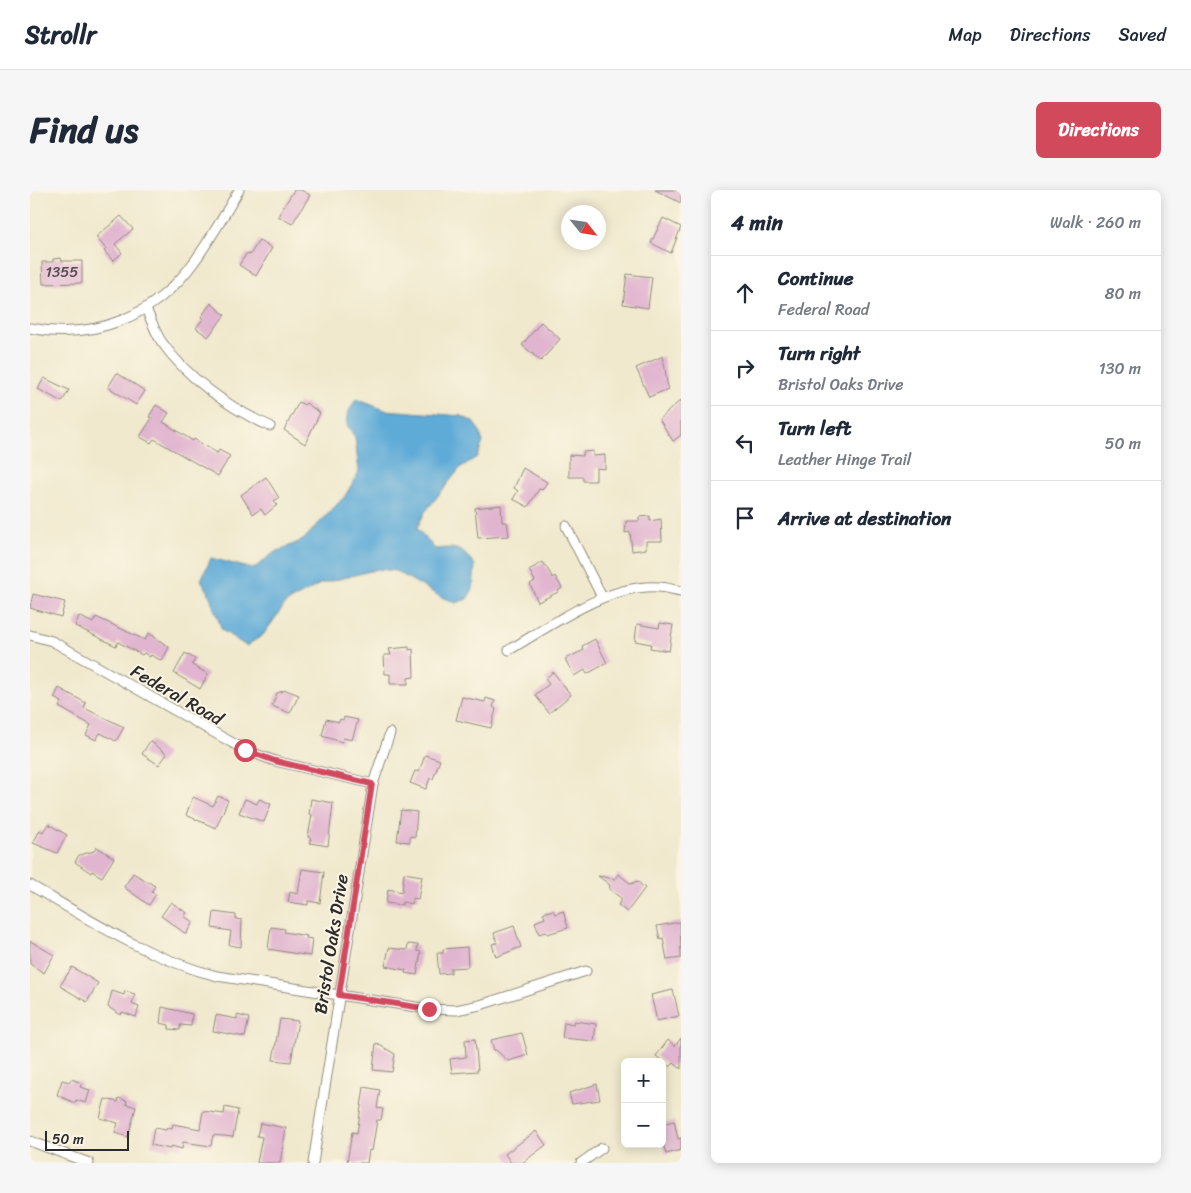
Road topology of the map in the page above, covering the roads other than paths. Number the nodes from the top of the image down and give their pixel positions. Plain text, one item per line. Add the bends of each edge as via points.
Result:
1 (240, 190) edge
2 (146, 309) junction
3 (30, 328) edge
4 (270, 426) dead end
5 (566, 526) dead end
6 (681, 591) edge
7 (602, 597) junction
8 (30, 635) edge
9 (510, 650) dead end
10 (390, 733) dead end
11 (372, 784) junction
12 (30, 885) edge
13 (586, 971) dead end
14 (339, 995) junction
15 (30, 1141) edge
16 (602, 1148) dead end
17 (89, 1163) edge
18 (313, 1163) edge
19 (581, 1163) edge

1 - 2 street via 195,261
2 - 3 street via 118,322 75,333
2 - 4 street via 161,340 186,368 250,418
5 - 7 street
6 - 7 street via 640,588
7 - 9 street
8 - 11 street, Federal Road via 52,642 245,750 275,761
10 - 11 street, Bristol Oaks Drive
11 - 14 street, Bristol Oaks Drive
12 - 14 street via 146,951 184,968
13 - 14 street via 456,1010
14 - 18 street, Bristol Oaks Drive
15 - 17 street
16 - 19 street

